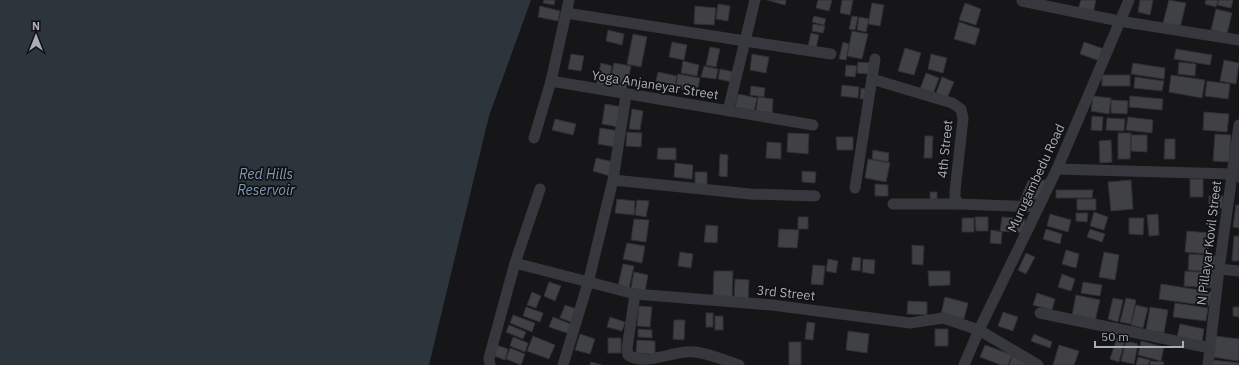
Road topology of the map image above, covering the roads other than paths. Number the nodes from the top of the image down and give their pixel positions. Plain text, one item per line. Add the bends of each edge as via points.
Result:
1 (569, 0) edge
2 (755, 0) edge
3 (1022, 0) edge
4 (1129, 0) edge
5 (566, 13) junction
6 (1119, 21) junction
7 (1239, 40) edge
8 (745, 41) junction
9 (831, 54) dead end
10 (876, 59) dead end
11 (872, 79) junction
12 (551, 81) junction
13 (626, 95) junction
14 (728, 111) junction
15 (813, 125) dead end
16 (1239, 125) edge
17 (534, 138) dead end
18 (1057, 169) junction
19 (1232, 174) junction
20 (613, 180) junction
21 (855, 188) dead end
22 (540, 190) dead end
23 (815, 196) dead end
24 (893, 204) dead end
25 (959, 204) junction
26 (1038, 207) junction
27 (515, 263) junction
28 (1219, 269) junction
29 (1239, 271) edge
30 (588, 283) junction
31 (635, 294) junction
32 (1040, 313) dead end
33 (979, 330) junction
34 (1210, 348) junction
35 (490, 365) edge
36 (563, 365) edge
37 (739, 365) edge
38 (964, 365) edge
39 (1038, 365) edge
40 (1208, 365) edge

1 - 5 street
2 - 8 street
3 - 6 street
4 - 6 street, Murugambedu Road
5 - 8 street
5 - 12 street
6 - 7 street
6 - 18 street, Murugambedu Road
8 - 9 street
8 - 14 street
10 - 11 street
11 - 21 street
11 - 25 street, 4th Street via 952,103 961,109 963,119 955,191 955,198
12 - 13 street, Yoga Anjaneyar Street
12 - 17 street
13 - 14 street, Yoga Anjaneyar Street
13 - 20 street
14 - 15 street, Yoga Anjaneyar Street
16 - 19 street, N Pillayar Kovil Street
18 - 19 street
18 - 26 street, Murugambedu Road
19 - 28 street, N Pillayar Kovil Street
20 - 23 street via 750,194
20 - 30 street
22 - 27 street
24 - 25 street
25 - 26 street
26 - 33 street, Murugambedu Road
27 - 30 street, 3rd Street
27 - 35 street via 489,358
28 - 29 street
28 - 34 street, N Pillayar Kovil Street
30 - 31 street, 3rd Street
30 - 36 street
31 - 33 street, 3rd Street via 772,305 910,322 943,318
31 - 37 street via 627,349 632,359 642,360 697,352
32 - 34 street
33 - 38 street, Murugambedu Road
33 - 39 street, 3rd Street
34 - 40 street, N Pillayar Kovil Street

